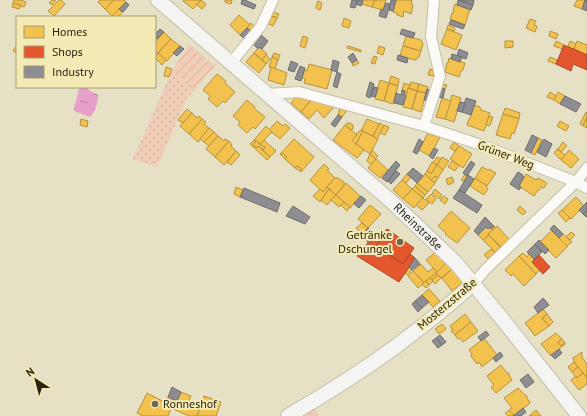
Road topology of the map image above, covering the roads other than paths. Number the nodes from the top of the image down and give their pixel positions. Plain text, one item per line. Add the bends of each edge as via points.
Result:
1 (158, 0) edge
2 (273, 0) edge
3 (435, 0) edge
4 (231, 63) junction
5 (267, 94) junction
6 (424, 126) junction
7 (587, 168) edge
8 (576, 182) junction
9 (587, 188) edge
10 (473, 284) junction
11 (288, 416) edge
12 (579, 416) edge

1 - 4 street, Rheinstraße
2 - 4 street via 261,26
3 - 6 street via 431,37 440,76
4 - 5 street, Rheinstraße
5 - 6 street, Grüner Weg via 299,92
5 - 10 street, Rheinstraße via 392,202 456,263
6 - 8 street, Grüner Weg
7 - 8 street, Mosterzstraße
8 - 9 street, Grüner Weg
8 - 10 street, Mosterzstraße
10 - 11 street, Mosterzstraße via 395,347
10 - 12 street, Rheinstraße

